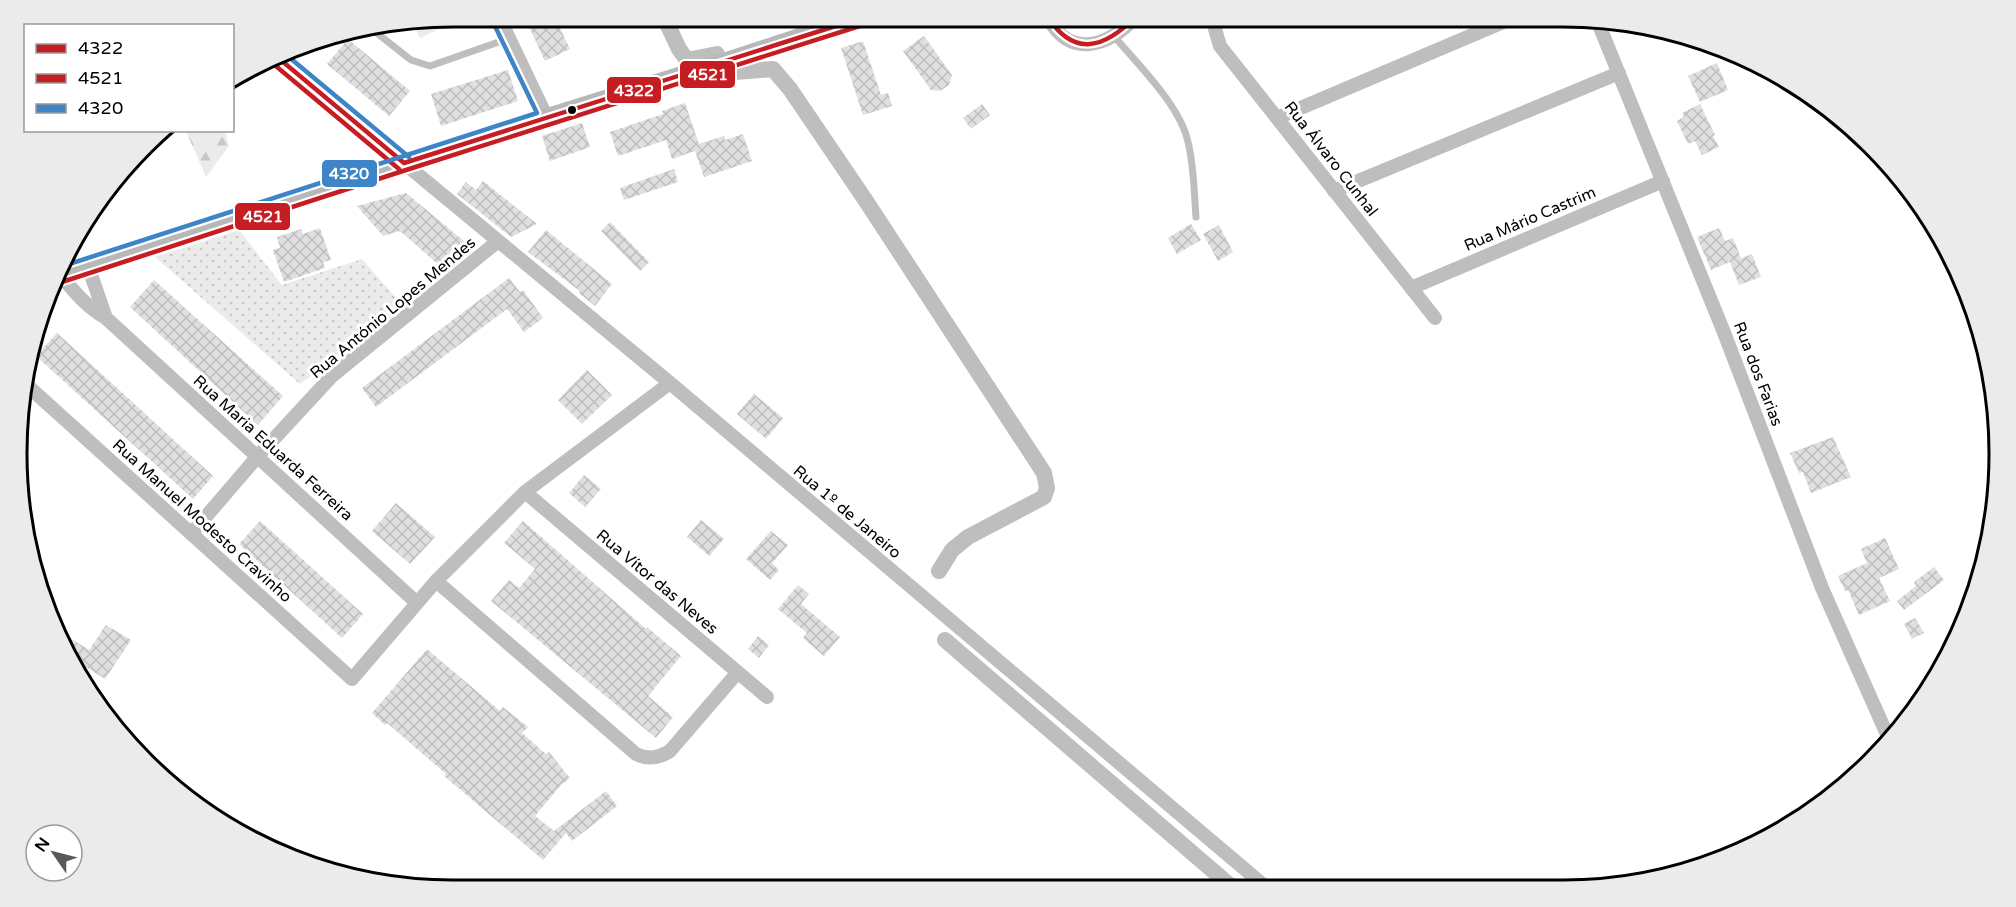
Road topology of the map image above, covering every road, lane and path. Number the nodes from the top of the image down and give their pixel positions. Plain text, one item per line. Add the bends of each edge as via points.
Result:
1 (504, 27) edge
2 (831, 27) edge
3 (1056, 27) edge
4 (1123, 27) edge
5 (1216, 27) edge
6 (1489, 27) edge
7 (1601, 29) edge
8 (379, 34) edge
9 (1114, 36) junction
10 (510, 38) junction
11 (283, 62) edge
12 (1619, 73) junction
13 (547, 118) junction
14 (1277, 118) junction
15 (404, 163) junction
16 (1663, 182) junction
17 (1334, 191) junction
18 (1196, 217) dead end
19 (497, 242) junction
20 (88, 266) junction
21 (67, 273) edge
22 (64, 280) edge
23 (1411, 288) junction
24 (106, 318) junction
25 (1435, 318) dead end
26 (670, 383) junction
27 (32, 390) edge
28 (258, 456) junction
29 (525, 492) junction
30 (191, 534) junction
31 (436, 581) junction
32 (417, 603) junction
33 (738, 672) junction
34 (767, 697) dead end
35 (1886, 732) edge
36 (1259, 880) edge

1 - 10 street
2 - 13 main road
3 - 9 street via 1078,45 1098,44
4 - 9 street
5 - 14 street, Rua Álvaro Cunhal via 1220,46
6 - 14 street
7 - 12 street, Rua dos Farias
8 - 10 lane via 411,60 430,66
9 - 18 lane via 1180,120 1188,142
10 - 13 street
11 - 15 main road
12 - 16 street, Rua dos Farias
12 - 17 street
13 - 15 main road
14 - 17 street, Rua Álvaro Cunhal
15 - 19 street, Rua 1º de Janeiro
15 - 20 main road
16 - 23 street, Rua Mário Castrim
16 - 35 street, Rua dos Farias via 1822,588
17 - 23 street, Rua Álvaro Cunhal
19 - 26 street, Rua 1º de Janeiro
19 - 28 street, Rua António Lopes Mendes via 332,376
20 - 21 main road
20 - 24 street, Rua Maria Eduarda Ferreira
22 - 24 street, Rua Maria Eduarda Ferreira via 93,311
23 - 25 street, Rua Álvaro Cunhal
24 - 28 street, Rua Maria Eduarda Ferreira
26 - 29 street
26 - 36 street, Rua 1º de Janeiro
27 - 30 street, Rua Manuel Modesto Cravinho
28 - 30 street, Rua António Lopes Mendes
28 - 32 street, Rua Maria Eduarda Ferreira
29 - 31 street
29 - 33 street, Rua Vítor das Neves
30 - 32 street, Rua Manuel Modesto Cravinho via 352,679
31 - 32 street
31 - 33 street via 643,757 662,756 670,751
33 - 34 street, Rua Vítor das Neves

